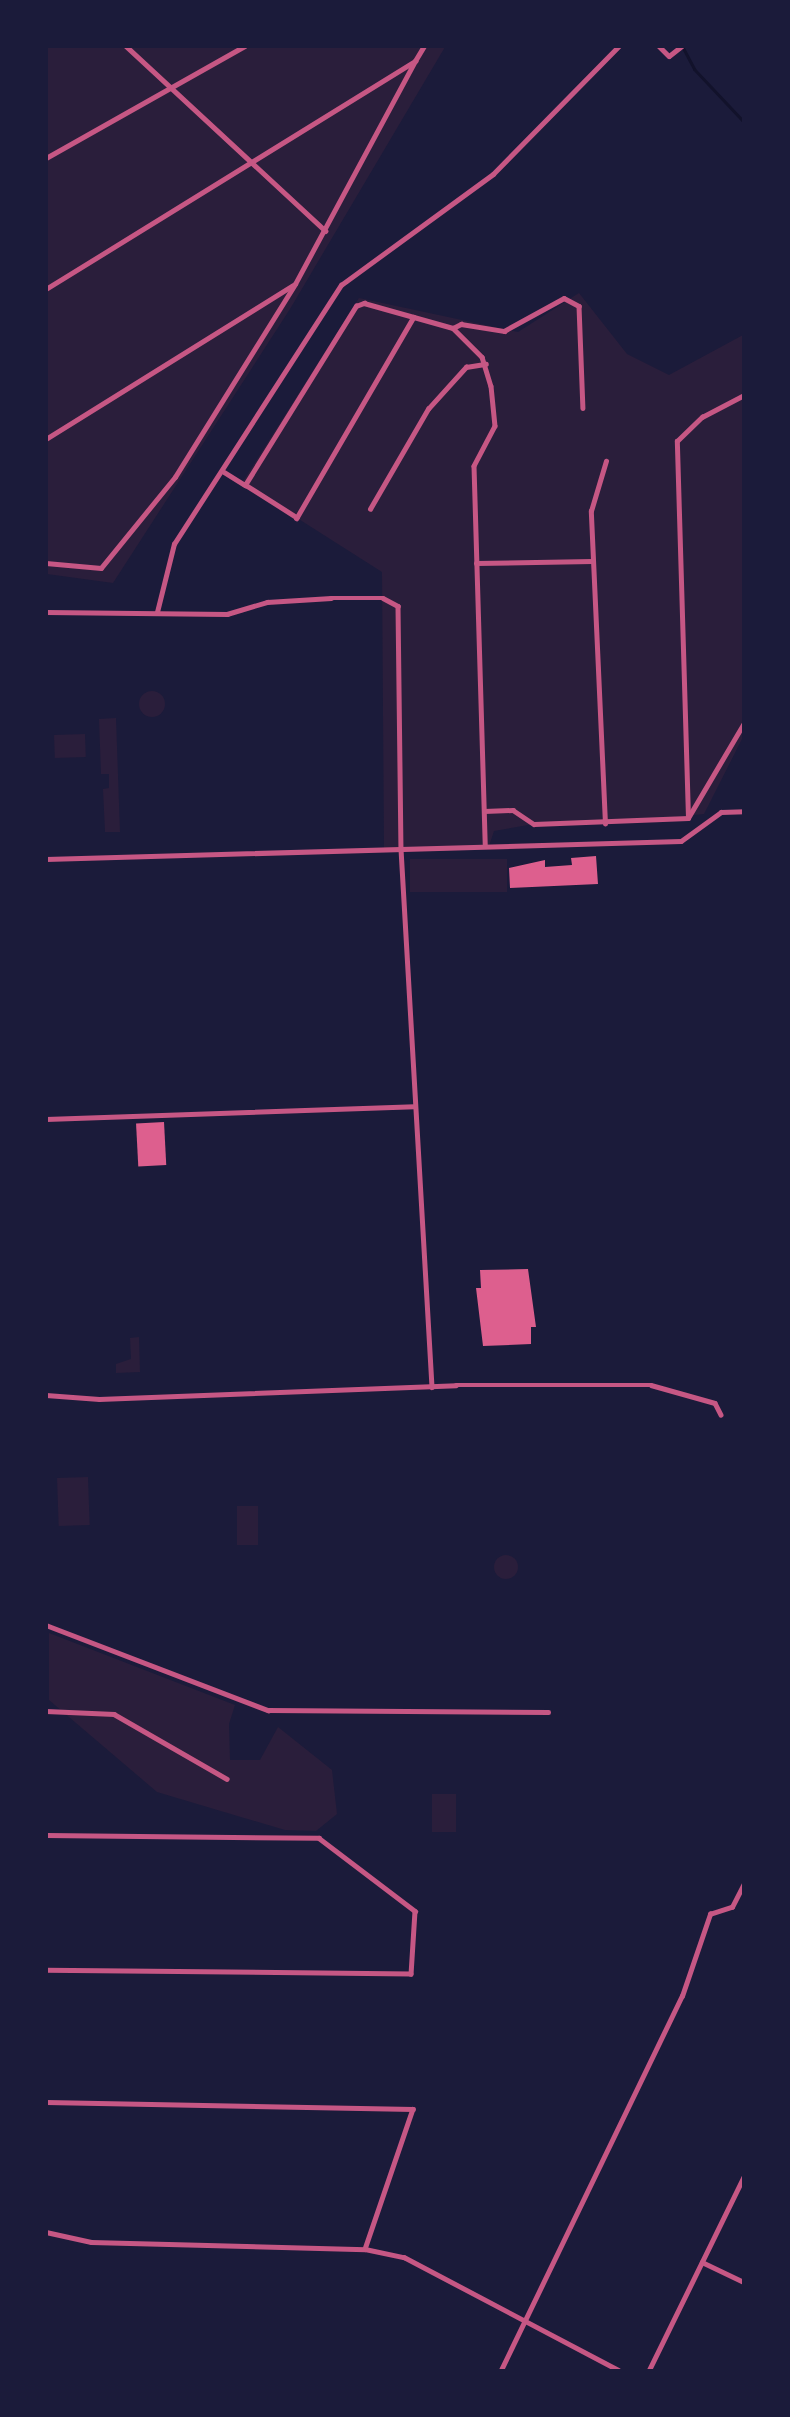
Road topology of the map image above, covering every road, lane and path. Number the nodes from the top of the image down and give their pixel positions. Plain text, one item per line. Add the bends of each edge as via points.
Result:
1 (126, 46) edge
2 (245, 46) edge
3 (424, 46) edge
4 (619, 46) edge
5 (659, 46) edge
6 (682, 46) edge
7 (415, 61) junction
8 (169, 86) junction
9 (46, 158) edge
10 (252, 162) junction
11 (326, 231) junction
12 (296, 284) junction
13 (46, 289) edge
14 (414, 317) junction
15 (453, 328) junction
16 (486, 364) junction
17 (744, 394) edge
18 (583, 408) dead end
19 (46, 439) edge
20 (606, 461) dead end
21 (224, 472) junction
22 (245, 485) junction
23 (370, 509) dead end
24 (592, 561) junction
25 (46, 563) edge
26 (476, 563) junction
27 (46, 612) edge
28 (157, 612) junction
29 (744, 723) edge
30 (484, 811) junction
31 (744, 811) edge
32 (688, 818) junction
33 (605, 824) junction
34 (485, 844) junction
35 (401, 849) junction
36 (46, 859) edge
37 (414, 1106) junction
38 (46, 1119) edge
39 (432, 1387) junction
40 (46, 1395) edge
41 (721, 1414) dead end
42 (46, 1625) edge
43 (46, 1711) edge
44 (548, 1712) dead end
45 (227, 1779) dead end
46 (46, 1835) edge
47 (744, 1883) edge
48 (46, 1970) edge
49 (46, 2102) edge
50 (744, 2176) edge
51 (46, 2232) edge
52 (365, 2249) junction
53 (702, 2262) junction
54 (744, 2282) edge
55 (525, 2320) junction
56 (501, 2370) edge
57 (618, 2370) edge
58 (649, 2370) edge

1 - 8 street
2 - 8 street
3 - 7 street
4 - 21 street via 471,192 341,285
5 - 6 street via 669,56
7 - 10 street
7 - 11 street
8 - 9 street
8 - 10 street
10 - 11 street
10 - 13 street
11 - 12 street
12 - 19 street
12 - 25 street via 175,477 101,568
14 - 15 street
14 - 22 street via 356,306
14 - 22 street via 297,518
15 - 16 street via 468,337
15 - 18 street via 461,324 504,332 564,298 579,306
16 - 23 street via 466,367 428,409
16 - 26 street via 495,426 474,466
17 - 32 street via 702,417 677,441
20 - 24 street via 591,511
21 - 22 street
21 - 28 street via 170,553
24 - 26 street
24 - 33 street
26 - 30 street
27 - 28 street
28 - 35 street via 227,614 267,602 392,600 399,616
29 - 32 street
30 - 33 street via 513,810 534,824
30 - 34 street
31 - 34 street via 721,812 681,841
32 - 33 street
34 - 35 street
35 - 36 street
35 - 37 street
37 - 38 street
37 - 39 street
39 - 40 street via 99,1400
39 - 41 street via 651,1385 715,1403
42 - 44 street via 268,1710
43 - 45 street via 114,1714
46 - 48 street via 319,1838 415,1911 411,1974
47 - 55 street via 732,1907 710,1914 682,1996
49 - 52 street via 413,2109
50 - 53 street
51 - 52 street via 91,2242
52 - 55 street via 404,2258
53 - 54 street
53 - 58 street
55 - 56 street
55 - 57 street

